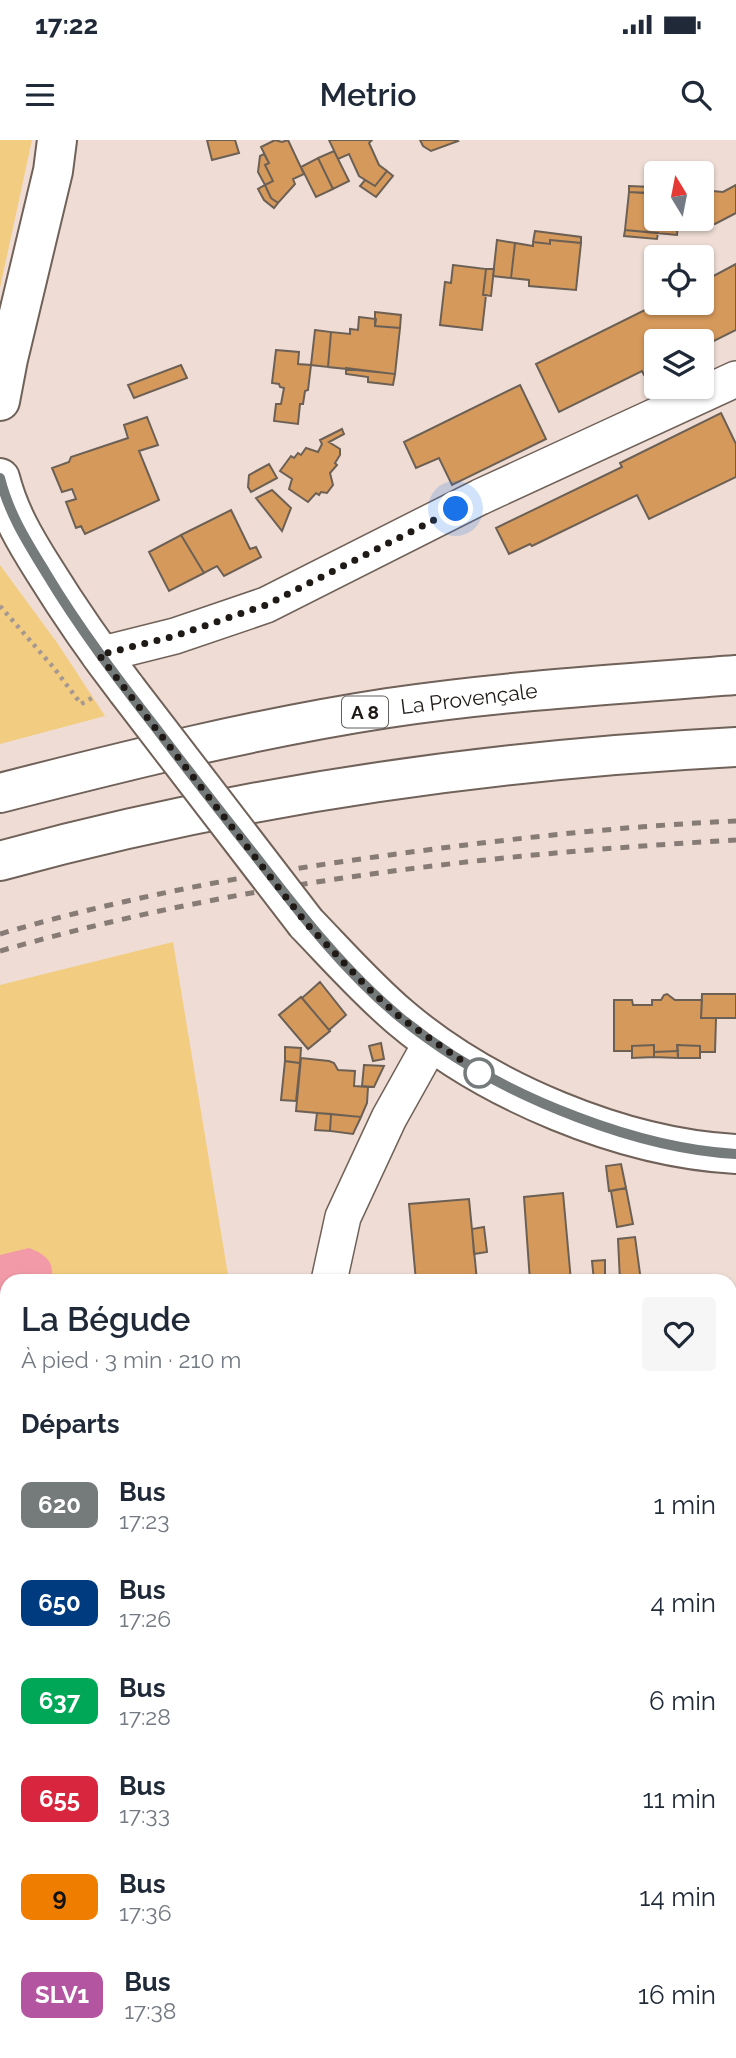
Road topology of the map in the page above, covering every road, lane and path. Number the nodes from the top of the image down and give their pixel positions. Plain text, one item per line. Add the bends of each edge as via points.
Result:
1 (57, 140) edge
2 (736, 379) edge
3 (0, 401) edge
4 (0, 478) edge
5 (0, 606) edge
6 (736, 675) edge
7 (116, 676) junction
8 (736, 747) edge
9 (0, 793) edge
10 (0, 861) edge
11 (432, 1041) junction
12 (736, 1154) edge
13 (331, 1274) edge

1 - 3 main road
2 - 7 street via 480,497 266,605 175,636
4 - 7 main road via 19,529
5 - 7 path via 81,704
6 - 9 main road, La Provençale / A 8 via 560,688 389,708 242,733
7 - 11 main road, bridge via 306,923 368,988
8 - 10 main road via 378,781 239,804
11 - 12 main road via 481,1074 602,1127
11 - 13 street via 389,1118 343,1217

